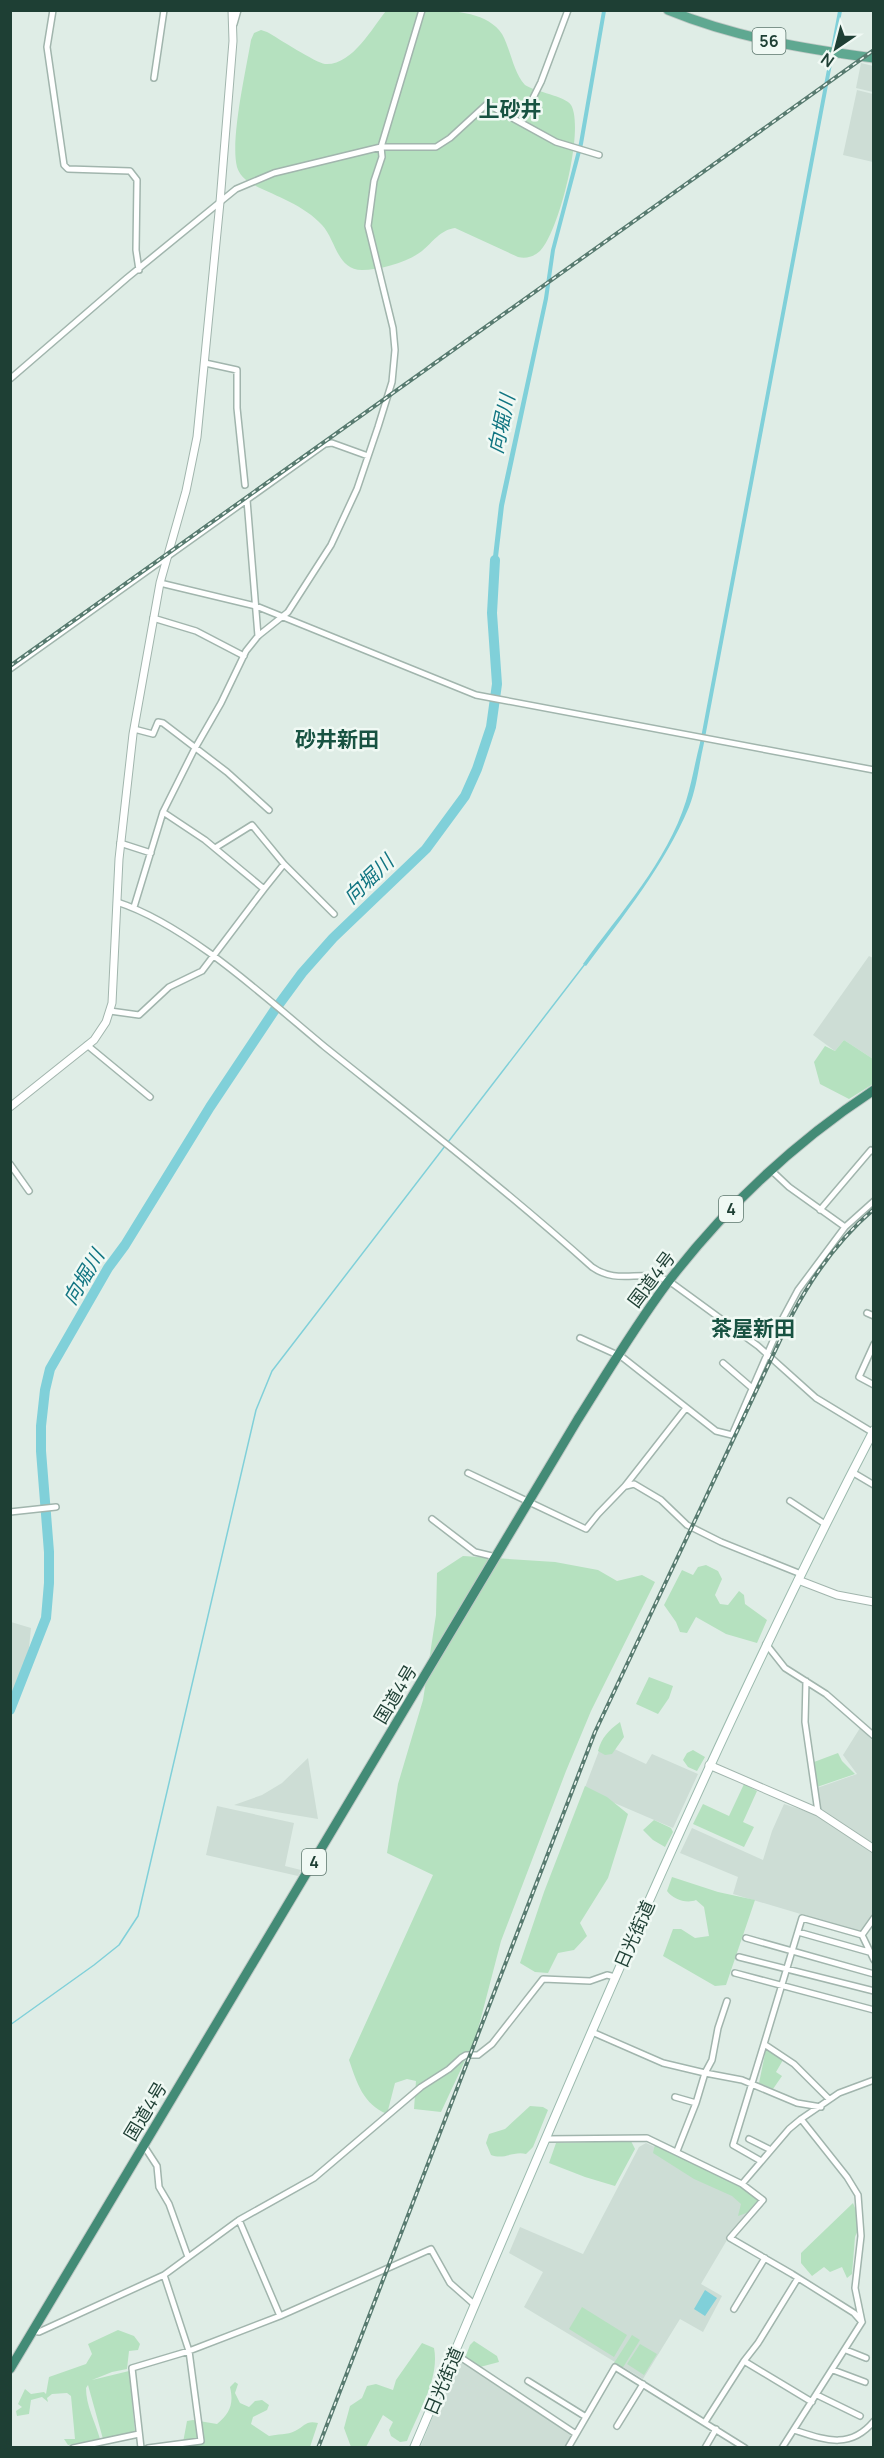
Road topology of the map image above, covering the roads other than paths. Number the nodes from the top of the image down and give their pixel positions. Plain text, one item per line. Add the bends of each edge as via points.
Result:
1 (53, 10) edge
2 (164, 10) edge
3 (232, 10) edge
4 (238, 10) edge
5 (422, 10) edge
6 (568, 10) edge
7 (669, 10) edge
8 (232, 31) junction
9 (873, 58) edge
10 (154, 78) dead end
11 (521, 122) junction
12 (381, 147) junction
13 (599, 154) dead end
14 (220, 202) junction
15 (139, 270) junction
16 (205, 363) junction
17 (10, 379) edge
18 (368, 456) junction
19 (245, 485) dead end
20 (247, 500) junction
21 (168, 556) junction
22 (160, 583) junction
23 (256, 606) junction
24 (282, 617) junction
25 (153, 618) junction
26 (258, 636) junction
27 (244, 656) junction
28 (10, 669) edge
29 (134, 729) junction
30 (195, 748) junction
31 (873, 771) edge
32 (269, 810) dead end
33 (163, 813) junction
34 (120, 843) junction
35 (215, 848) junction
36 (151, 853) junction
37 (284, 864) junction
38 (264, 889) junction
39 (117, 902) junction
40 (134, 908) junction
41 (334, 914) dead end
42 (213, 957) junction
43 (110, 1011) junction
44 (87, 1046) junction
45 (873, 1090) edge
46 (150, 1097) dead end
47 (10, 1107) edge
48 (873, 1152) edge
49 (10, 1164) edge
50 (771, 1170) junction
51 (29, 1191) dead end
52 (873, 1201) edge
53 (820, 1210) junction
54 (845, 1227) junction
55 (669, 1281) junction
56 (580, 1338) dead end
57 (873, 1344) edge
58 (768, 1354) junction
59 (618, 1355) junction
60 (723, 1363) dead end
61 (873, 1384) edge
62 (752, 1388) junction
63 (686, 1408) junction
64 (872, 1436) edge
65 (852, 1472) junction
66 (468, 1473) dead end
67 (873, 1485) edge
68 (625, 1486) junction
69 (790, 1501) dead end
70 (529, 1502) junction
71 (54, 1507) dead end
72 (10, 1512) edge
73 (432, 1519) dead end
74 (825, 1524) junction
75 (496, 1557) junction
76 (799, 1577) junction
77 (873, 1602) edge
78 (766, 1644) junction
79 (806, 1681) junction
80 (873, 1736) edge
81 (709, 1765) junction
82 (818, 1812) junction
83 (873, 1849) edge
84 (873, 1918) edge
85 (798, 1932) junction
86 (862, 1935) junction
87 (746, 1938) dead end
88 (792, 1951) junction
89 (870, 1953) junction
90 (739, 1957) dead end
91 (873, 1960) edge
92 (787, 1969) junction
93 (735, 1973) dead end
94 (873, 1974) edge
95 (615, 1977) junction
96 (782, 1986) junction
97 (873, 1991) edge
98 (728, 2001) dead end
99 (873, 2010) edge
100 (592, 2032) junction
101 (764, 2044) junction
102 (705, 2073) junction
103 (873, 2080) edge
104 (753, 2085) junction
105 (675, 2097) dead end
106 (829, 2099) junction
107 (696, 2103) junction
108 (821, 2107) junction
109 (801, 2119) junction
110 (546, 2139) junction
111 (749, 2139) dead end
112 (144, 2146) junction
113 (771, 2150) junction
114 (678, 2151) junction
115 (761, 2161) junction
116 (742, 2184) junction
117 (239, 2220) junction
118 (188, 2257) junction
119 (765, 2258) junction
120 (164, 2275) junction
121 (798, 2278) junction
122 (475, 2305) junction
123 (734, 2309) dead end
124 (280, 2316) junction
125 (862, 2322) junction
126 (33, 2331) junction
127 (846, 2350) junction
128 (189, 2351) junction
129 (454, 2353) junction
130 (866, 2358) dead end
131 (744, 2361) junction
132 (10, 2369) edge
133 (833, 2370) junction
134 (528, 2381) dead end
135 (865, 2382) dead end
136 (643, 2384) junction
137 (817, 2395) junction
138 (812, 2402) junction
139 (860, 2416) dead end
140 (586, 2417) junction
141 (873, 2421) edge
142 (705, 2422) junction
143 (616, 2427) dead end
144 (716, 2429) junction
145 (794, 2430) junction
146 (139, 2434) junction
147 (576, 2434) junction
148 (73, 2448) edge
149 (141, 2448) edge
150 (147, 2448) edge
151 (414, 2448) edge
152 (568, 2448) edge
153 (705, 2448) edge
154 (745, 2448) edge
155 (782, 2448) edge

1 - 15 street via 47,47 64,165 68,169 130,171 134,175
2 - 10 street
3 - 8 street
4 - 8 street
5 - 12 street
6 - 11 street
7 - 9 main road, 56 via 771,42
8 - 14 street
11 - 12 street via 487,104 436,147
11 - 13 street via 556,142
12 - 14 street via 274,173 236,189
12 - 18 street via 368,226 393,328 394,362 392,382
14 - 15 street
14 - 16 street
15 - 17 street
16 - 19 street via 237,370
16 - 21 street via 196,448
18 - 20 street via 325,444
18 - 24 street via 331,545
20 - 21 street
20 - 23 street
21 - 22 street
21 - 28 street
22 - 23 street
22 - 25 street
23 - 24 street
23 - 26 street
24 - 26 street
24 - 31 street via 476,695
25 - 27 street via 196,631
25 - 29 street
26 - 27 street
27 - 30 street
29 - 30 street via 153,734 158,722 163,723
29 - 34 street
30 - 32 street
30 - 33 street
33 - 35 street
33 - 36 street
34 - 36 street
34 - 39 street
35 - 37 street via 252,825
35 - 38 street
36 - 40 street
37 - 38 street
37 - 41 street
38 - 42 street
39 - 40 street
39 - 43 street
40 - 42 street via 177,931
42 - 43 street via 202,971 169,987 138,1015
42 - 55 street via 592,1267 607,1276 656,1276
43 - 44 street via 100,1034
44 - 46 street
44 - 47 street
45 - 50 highway, 国道4号 / 4
48 - 53 street
49 - 51 street
50 - 53 street
50 - 55 highway, 国道4号 / 4 via 718,1223
52 - 54 street
53 - 54 street
54 - 58 street via 798,1290
55 - 58 street
55 - 59 highway, 国道4号 / 4
56 - 59 street
57 - 61 street via 859,1377
58 - 62 street
58 - 64 street via 816,1398
59 - 63 street
59 - 70 highway, 国道4号 / 4
60 - 62 street
62 - 63 street via 732,1435 716,1431
63 - 68 street
64 - 65 main road, 日光街道
65 - 67 street
65 - 74 main road, 日光街道
66 - 70 street
68 - 70 street via 586,1529
68 - 76 street via 634,1484 661,1500 691,1527
69 - 74 street
70 - 75 highway, 国道4号 / 4
71 - 72 street
73 - 75 street via 475,1552
74 - 76 main road, 日光街道
75 - 112 highway, 国道4号 / 4
76 - 77 street via 837,1595
76 - 78 main road, 日光街道
78 - 79 street via 780,1663
78 - 81 main road, 日光街道
79 - 80 street
79 - 82 street via 805,1722
81 - 82 street
81 - 95 main road, 日光街道
82 - 83 street
84 - 86 street
85 - 86 street via 802,1918
85 - 88 street
85 - 89 street
86 - 89 street
87 - 88 street
88 - 92 street
88 - 94 street
89 - 91 street
90 - 92 street
92 - 96 street
92 - 97 street
93 - 96 street
95 - 100 main road, 日光街道
95 - 117 street via 607,1975 590,1981 543,1979 492,2044 477,2055 461,2058 421,2087 314,2178
96 - 99 street
96 - 101 street
98 - 102 street
100 - 102 street via 663,2063
100 - 110 main road, 日光街道
101 - 104 street
101 - 106 street via 794,2064
102 - 104 street
102 - 107 street
103 - 106 street
104 - 108 street via 797,2103
104 - 115 street via 733,2145
105 - 107 street
106 - 108 street
107 - 114 street
108 - 109 street
109 - 113 street
109 - 125 street via 858,2195 861,2236 855,2288
110 - 114 street via 647,2138
110 - 122 main road, 日光街道
111 - 113 street
112 - 118 street via 157,2166 159,2187
112 - 126 highway, 国道4号 / 4
113 - 115 street
114 - 116 street
115 - 116 street
116 - 119 street via 763,2200 730,2238
117 - 118 street
117 - 124 street
118 - 120 street
119 - 121 street
119 - 123 street
120 - 126 street via 39,2332
120 - 128 street
121 - 125 street
121 - 131 street
122 - 124 street via 450,2283 431,2249
122 - 129 main road, 日光街道
124 - 128 street
125 - 127 street
126 - 132 highway, 国道4号 / 4
127 - 130 street
127 - 133 street
128 - 146 street via 132,2368
128 - 150 street via 201,2441
129 - 147 street
129 - 151 main road, 日光街道
131 - 138 street
131 - 142 street
133 - 135 street
133 - 137 street
134 - 140 street
136 - 140 street via 615,2367
136 - 142 street
136 - 143 street
137 - 138 street
137 - 139 street
138 - 145 street
140 - 147 street
141 - 145 street via 844,2441
142 - 144 street
144 - 153 street
144 - 154 street
145 - 155 street
146 - 148 street
146 - 149 street
147 - 152 street

